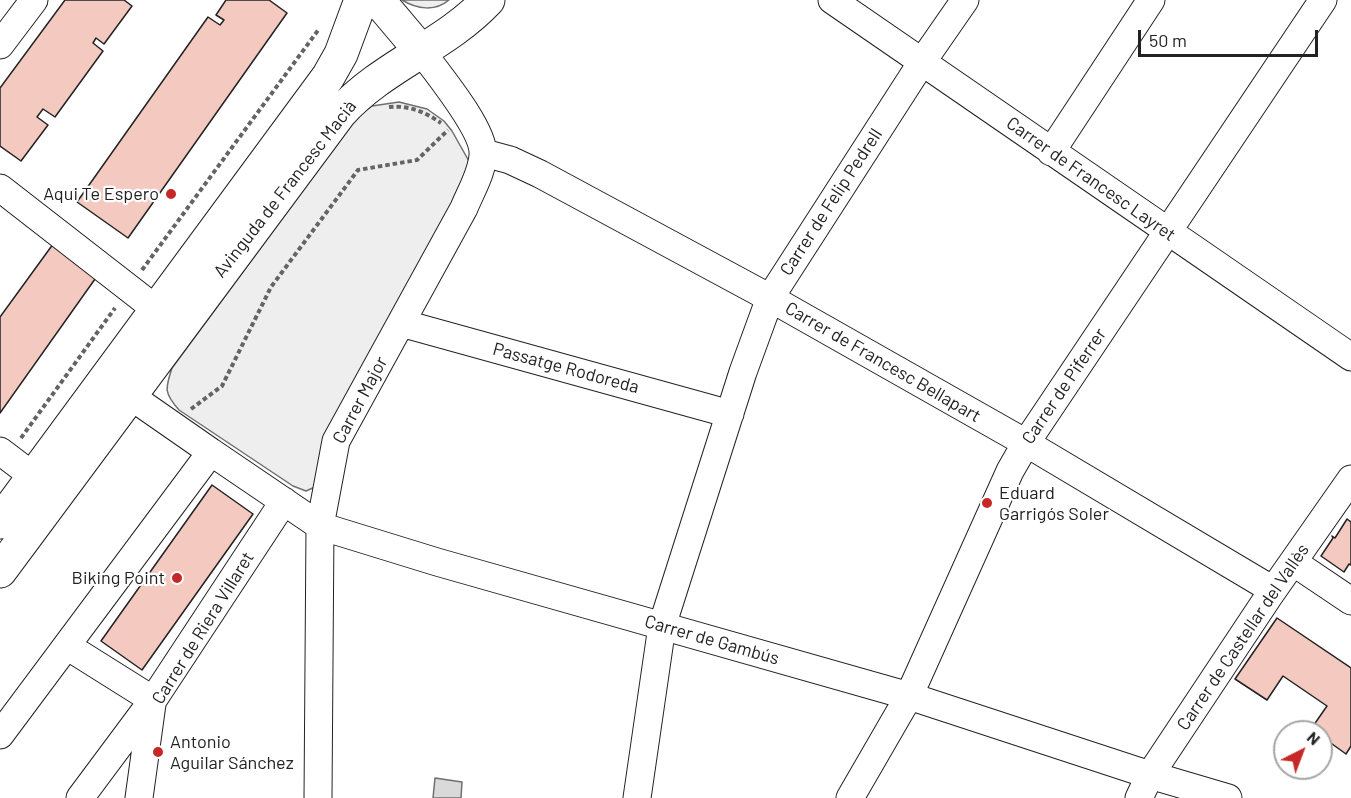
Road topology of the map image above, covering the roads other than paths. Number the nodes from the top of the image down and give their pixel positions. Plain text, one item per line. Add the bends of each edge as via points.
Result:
1 (34, 0) edge
2 (361, 0) edge
3 (378, 0) edge
4 (488, 0) edge
5 (832, 0) edge
6 (965, 0) edge
7 (1151, 0) edge
8 (1323, 0) edge
9 (0, 45) edge
10 (421, 51) junction
11 (922, 62) junction
12 (1051, 152) junction
13 (484, 153) junction
14 (0, 188) edge
15 (1167, 232) junction
16 (770, 298) junction
17 (157, 310) junction
18 (401, 323) junction
19 (1351, 357) edge
20 (115, 389) junction
21 (730, 414) junction
22 (1026, 443) junction
23 (0, 451) edge
24 (211, 452) junction
25 (33, 476) junction
26 (1351, 479) edge
27 (284, 501) junction
28 (0, 522) edge
29 (320, 526) junction
30 (1293, 562) junction
31 (0, 571) edge
32 (1273, 590) junction
33 (1351, 601) edge
34 (662, 626) junction
35 (67, 646) junction
36 (909, 696) junction
37 (153, 699) junction
38 (0, 735) edge
39 (1144, 787) edge
40 (80, 798) edge
41 (139, 798) edge
42 (318, 798) edge
43 (637, 798) edge
44 (850, 798) edge
45 (1228, 798) edge

1 - 9 street
2 - 17 main road, Avinguda de Francesc Macià via 335,66
3 - 10 main road
4 - 10 main road, Avinguda de Francesc Macià via 462,24
5 - 11 street, Carrer de Francesc Layret
6 - 11 street, Carrer de Felip Pedrell
7 - 12 street
8 - 15 street, Carrer de Piferrer
10 - 13 street via 478,134
10 - 20 main road, Avinguda de Francesc Macià via 374,81 340,113
11 - 12 street, Carrer de Francesc Layret
11 - 16 street, Carrer de Felip Pedrell
12 - 15 street, Carrer de Francesc Layret
13 - 16 street, Carrer de Francesc Bellapart via 540,174
13 - 18 street, Carrer Major via 464,208
14 - 17 street
15 - 19 street, Carrer de Francesc Layret
15 - 22 street, Carrer de Piferrer
16 - 21 street, Carrer de Felip Pedrell
16 - 22 street, Carrer de Francesc Bellapart
17 - 20 main road, Avinguda de Francesc Macià
18 - 21 street, Passatge Rodoreda
18 - 29 street, Carrer Major via 336,441
20 - 24 street
20 - 25 main road, Avinguda de Francesc Macià
20 - 31 main road, Avinguda de Francesc Macià
21 - 34 street, Carrer de Felip Pedrell
22 - 32 street, Carrer de Francesc Bellapart
22 - 36 street, Carrer de Piferrer
23 - 25 street
24 - 27 street, Carrer de Gambús
24 - 35 street
25 - 28 main road, Avinguda de Francesc Macià
26 - 30 street, Carrer de Castellar del Vallès
27 - 29 street, Carrer de Gambús
27 - 37 street, Carrer de Riera Villaret
29 - 34 street, Carrer de Gambús
29 - 42 street, Carrer Major
30 - 32 street, Carrer de Castellar del Vallès
30 - 33 street
32 - 39 street, Carrer de Castellar del Vallès
34 - 36 street, Carrer de Gambús
34 - 43 street, Carrer de Felip Pedrell
35 - 37 street
35 - 38 street
36 - 39 street, Carrer de Gambús
36 - 44 street, Carrer de Piferrer
37 - 40 street
37 - 41 street, Carrer de Riera Villaret
39 - 45 street, Carrer de Gambús

